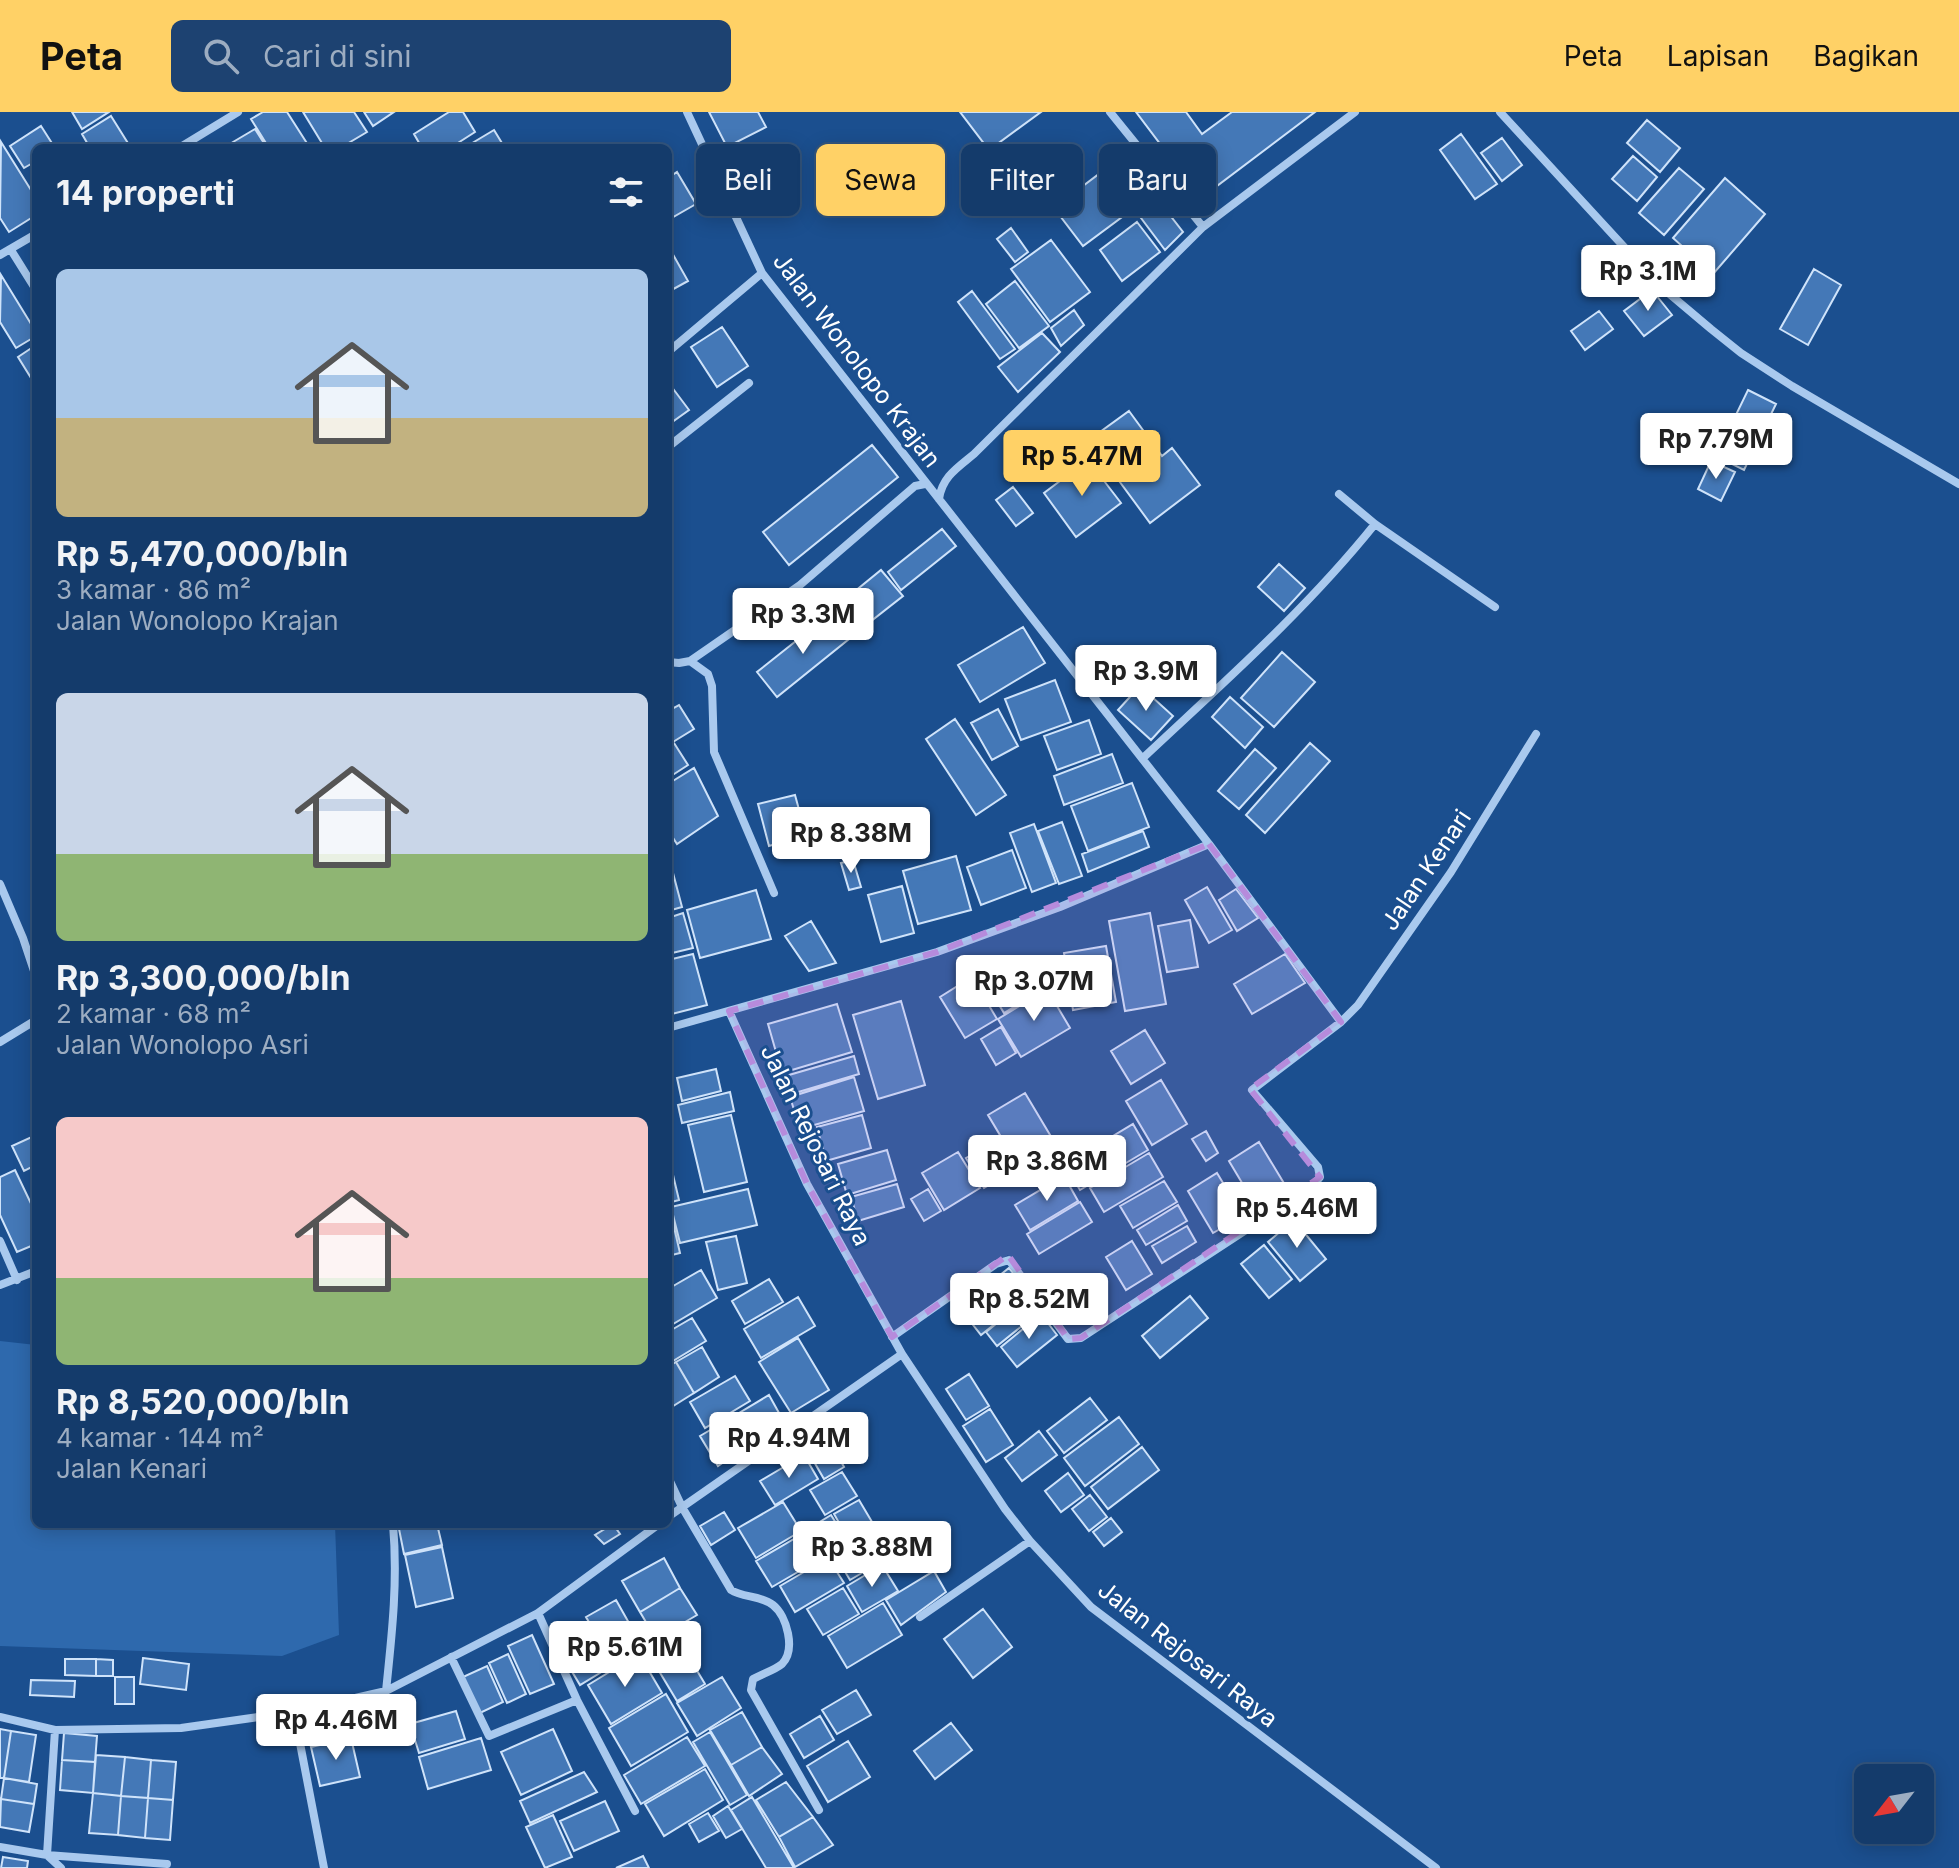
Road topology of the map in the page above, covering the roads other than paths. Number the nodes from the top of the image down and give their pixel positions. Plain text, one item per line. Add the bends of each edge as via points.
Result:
1 (238, 112) edge
2 (687, 112) edge
3 (1110, 112) edge
4 (1355, 112) edge
5 (1500, 112) edge
6 (186, 144) edge
7 (1203, 227) junction
8 (32, 237) edge
9 (11, 250) junction
10 (0, 255) edge
11 (762, 273) junction
12 (32, 284) edge
13 (672, 349) edge
14 (749, 383) dead end
15 (672, 444) edge
16 (925, 484) junction
17 (1959, 484) edge
18 (1339, 494) dead end
19 (939, 499) junction
20 (1375, 524) junction
21 (1495, 607) dead end
22 (690, 661) junction
23 (672, 662) edge
24 (1536, 734) dead end
25 (1143, 758) junction
26 (1209, 844) junction
27 (0, 884) edge
28 (774, 893) dead end
29 (32, 965) edge
30 (729, 1011) junction
31 (32, 1022) edge
32 (1341, 1022) junction
33 (672, 1027) edge
34 (0, 1042) edge
35 (0, 1241) edge
36 (32, 1273) edge
37 (17, 1280) junction
38 (0, 1285) edge
39 (892, 1337) junction
40 (902, 1354) junction
41 (672, 1486) edge
42 (682, 1507) junction
43 (672, 1514) edge
44 (393, 1528) edge
45 (654, 1528) edge
46 (1030, 1541) junction
47 (538, 1613) junction
48 (920, 1617) dead end
49 (451, 1657) junction
50 (386, 1691) junction
51 (577, 1700) junction
52 (294, 1712) junction
53 (0, 1717) edge
54 (55, 1730) junction
55 (819, 1810) dead end
56 (635, 1811) dead end
57 (0, 1847) edge
58 (47, 1855) junction
59 (167, 1864) dead end
60 (61, 1868) edge
61 (324, 1868) edge
62 (1436, 1868) edge

1 - 6 street
2 - 11 street, Jalan Wonolopo Krajan
3 - 7 street
4 - 7 street, Jalan Wonolopo Krajan
5 - 17 street via 1660,286 1711,329 1792,386
7 - 19 street, Jalan Wonolopo Krajan via 947,477
8 - 9 street
9 - 10 street
9 - 12 street
11 - 13 street
11 - 16 street, Jalan Wonolopo Krajan
14 - 15 street
16 - 19 street, Jalan Wonolopo Krajan
16 - 22 street via 915,486 800,585
18 - 20 street
19 - 25 street, Jalan Wonolopo Krajan
20 - 21 street
20 - 25 street via 1292,618
22 - 23 street
22 - 28 street via 708,674 714,752
24 - 32 street, Jalan Kenari via 1451,872
25 - 26 street, Jalan Wonolopo Krajan
26 - 30 street via 937,952
26 - 32 street
27 - 29 street
30 - 33 street
30 - 39 street, Jalan Rejosari Raya via 807,1184
31 - 34 street
32 - 39 street, Jalan Kenari via 1252,1090 1318,1167 1320,1177 1313,1186 1081,1338 1068,1339 1009,1260
35 - 37 street
36 - 37 street
37 - 38 street
39 - 40 street, Jalan Rejosari Raya
40 - 42 street
40 - 46 street, Jalan Rejosari Raya
41 - 42 street
42 - 43 street
42 - 55 street via 731,1590 765,1600 780,1613 789,1642 787,1656 780,1666 753,1679 751,1690
44 - 50 street via 396,1602
45 - 47 street
46 - 48 street
46 - 62 street, Jalan Rejosari Raya via 1091,1607
47 - 49 street
47 - 51 street
49 - 50 street
49 - 51 street via 489,1736
50 - 52 street
51 - 56 street
52 - 54 street via 181,1728
52 - 61 street
53 - 54 street
54 - 58 street
57 - 58 street
58 - 59 street
58 - 60 street

